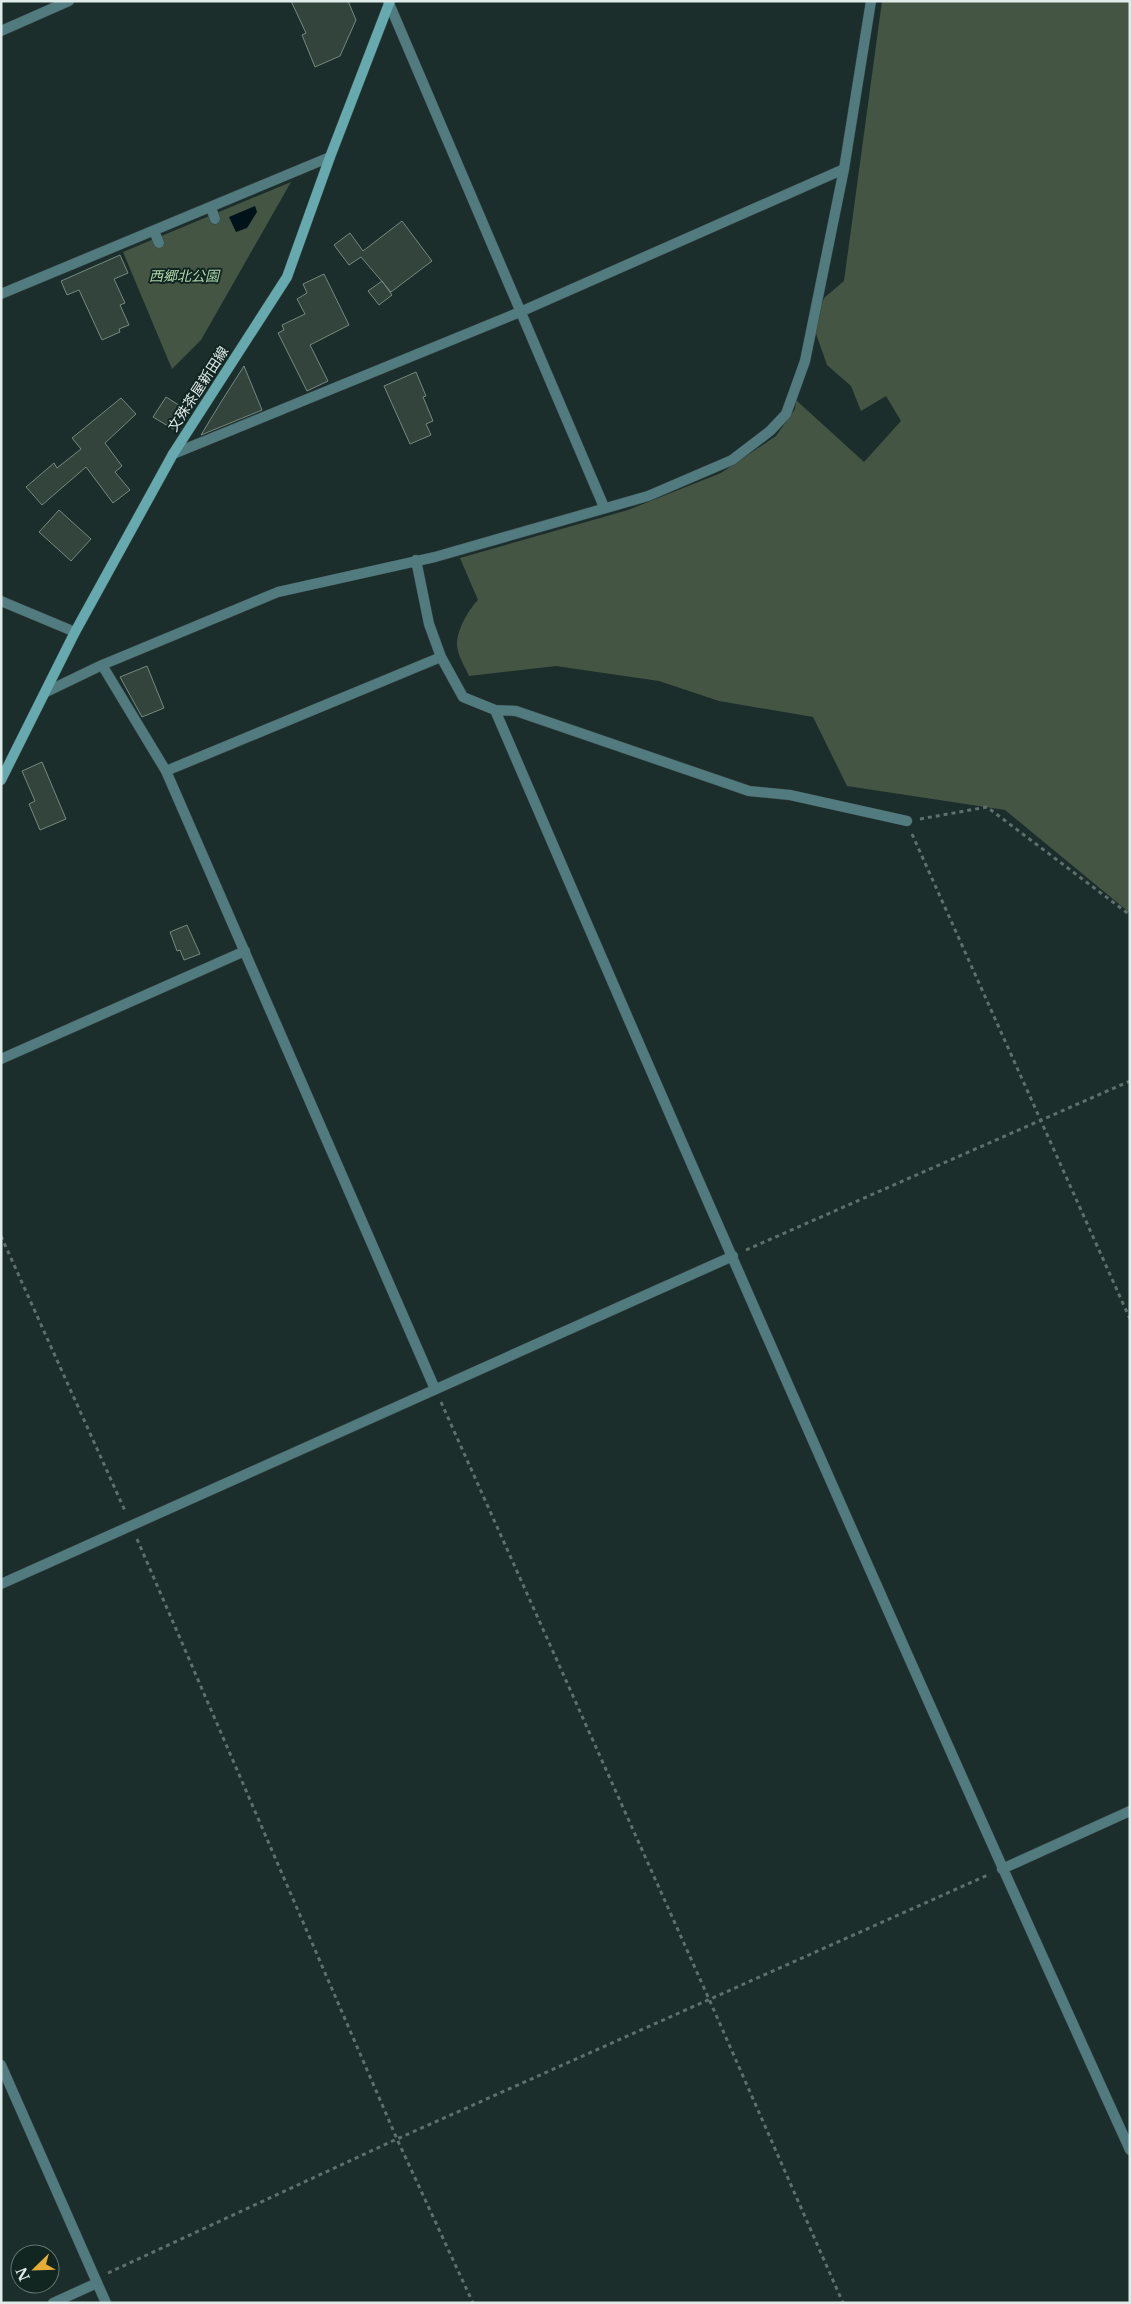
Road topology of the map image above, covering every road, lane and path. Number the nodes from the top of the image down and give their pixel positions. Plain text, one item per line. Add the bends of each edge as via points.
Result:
1 (69, 1) edge
2 (871, 1) edge
3 (389, 2) edge
4 (1, 31) edge
5 (330, 157) junction
6 (844, 169) junction
7 (211, 208) junction
8 (215, 219) dead end
9 (154, 231) junction
10 (159, 243) dead end
11 (1, 294) edge
12 (520, 312) junction
13 (173, 454) junction
14 (604, 507) junction
15 (416, 560) junction
16 (1, 601) edge
17 (75, 632) junction
18 (441, 657) junction
19 (102, 665) junction
20 (46, 692) junction
21 (495, 710) junction
22 (166, 770) junction
23 (1, 780) edge
24 (907, 821) junction
25 (1130, 915) edge
26 (245, 951) junction
27 (1, 1059) edge
28 (1130, 1081) edge
29 (1042, 1121) junction
30 (1, 1236) edge
31 (733, 1256) junction
32 (1130, 1319) edge
33 (435, 1389) junction
34 (131, 1525) junction
35 (1, 1584) edge
36 (1130, 1811) edge
37 (1002, 1869) junction
38 (709, 1999) junction
39 (1, 2065) edge
40 (398, 2139) junction
41 (1130, 2150) edge
42 (97, 2283) junction
43 (53, 2303) edge
44 (106, 2303) edge
45 (473, 2303) edge
46 (843, 2303) edge

1 - 4 street
2 - 6 street
3 - 5 main road, 文殊茶屋新田線
3 - 12 street
5 - 7 street
5 - 13 main road, 文殊茶屋新田線 via 287,277
6 - 12 street
6 - 14 street via 805,361 786,414 770,431 732,460 648,496
7 - 8 street
7 - 9 street
9 - 10 street
9 - 11 street
12 - 13 street
12 - 14 street
13 - 17 main road, 文殊茶屋新田線
14 - 15 street
15 - 18 street via 428,624
15 - 19 street via 278,592
16 - 17 street
17 - 20 main road, 文殊茶屋新田線
18 - 21 street via 463,697
18 - 22 street
19 - 20 street
19 - 22 street
20 - 23 main road, 文殊茶屋新田線
21 - 24 street via 516,711 749,791 790,795
21 - 31 street
22 - 26 street
24 - 25 path via 987,807
24 - 29 path
26 - 27 street
26 - 33 street
28 - 29 path
29 - 31 path
29 - 32 path
30 - 34 path
31 - 33 street
31 - 37 street
33 - 34 street
33 - 38 path
34 - 35 street
34 - 40 path
36 - 37 street
37 - 38 path
37 - 41 street
38 - 40 path
38 - 46 path
39 - 42 street
40 - 42 path via 109,2272
40 - 45 path
42 - 43 street
42 - 44 street

